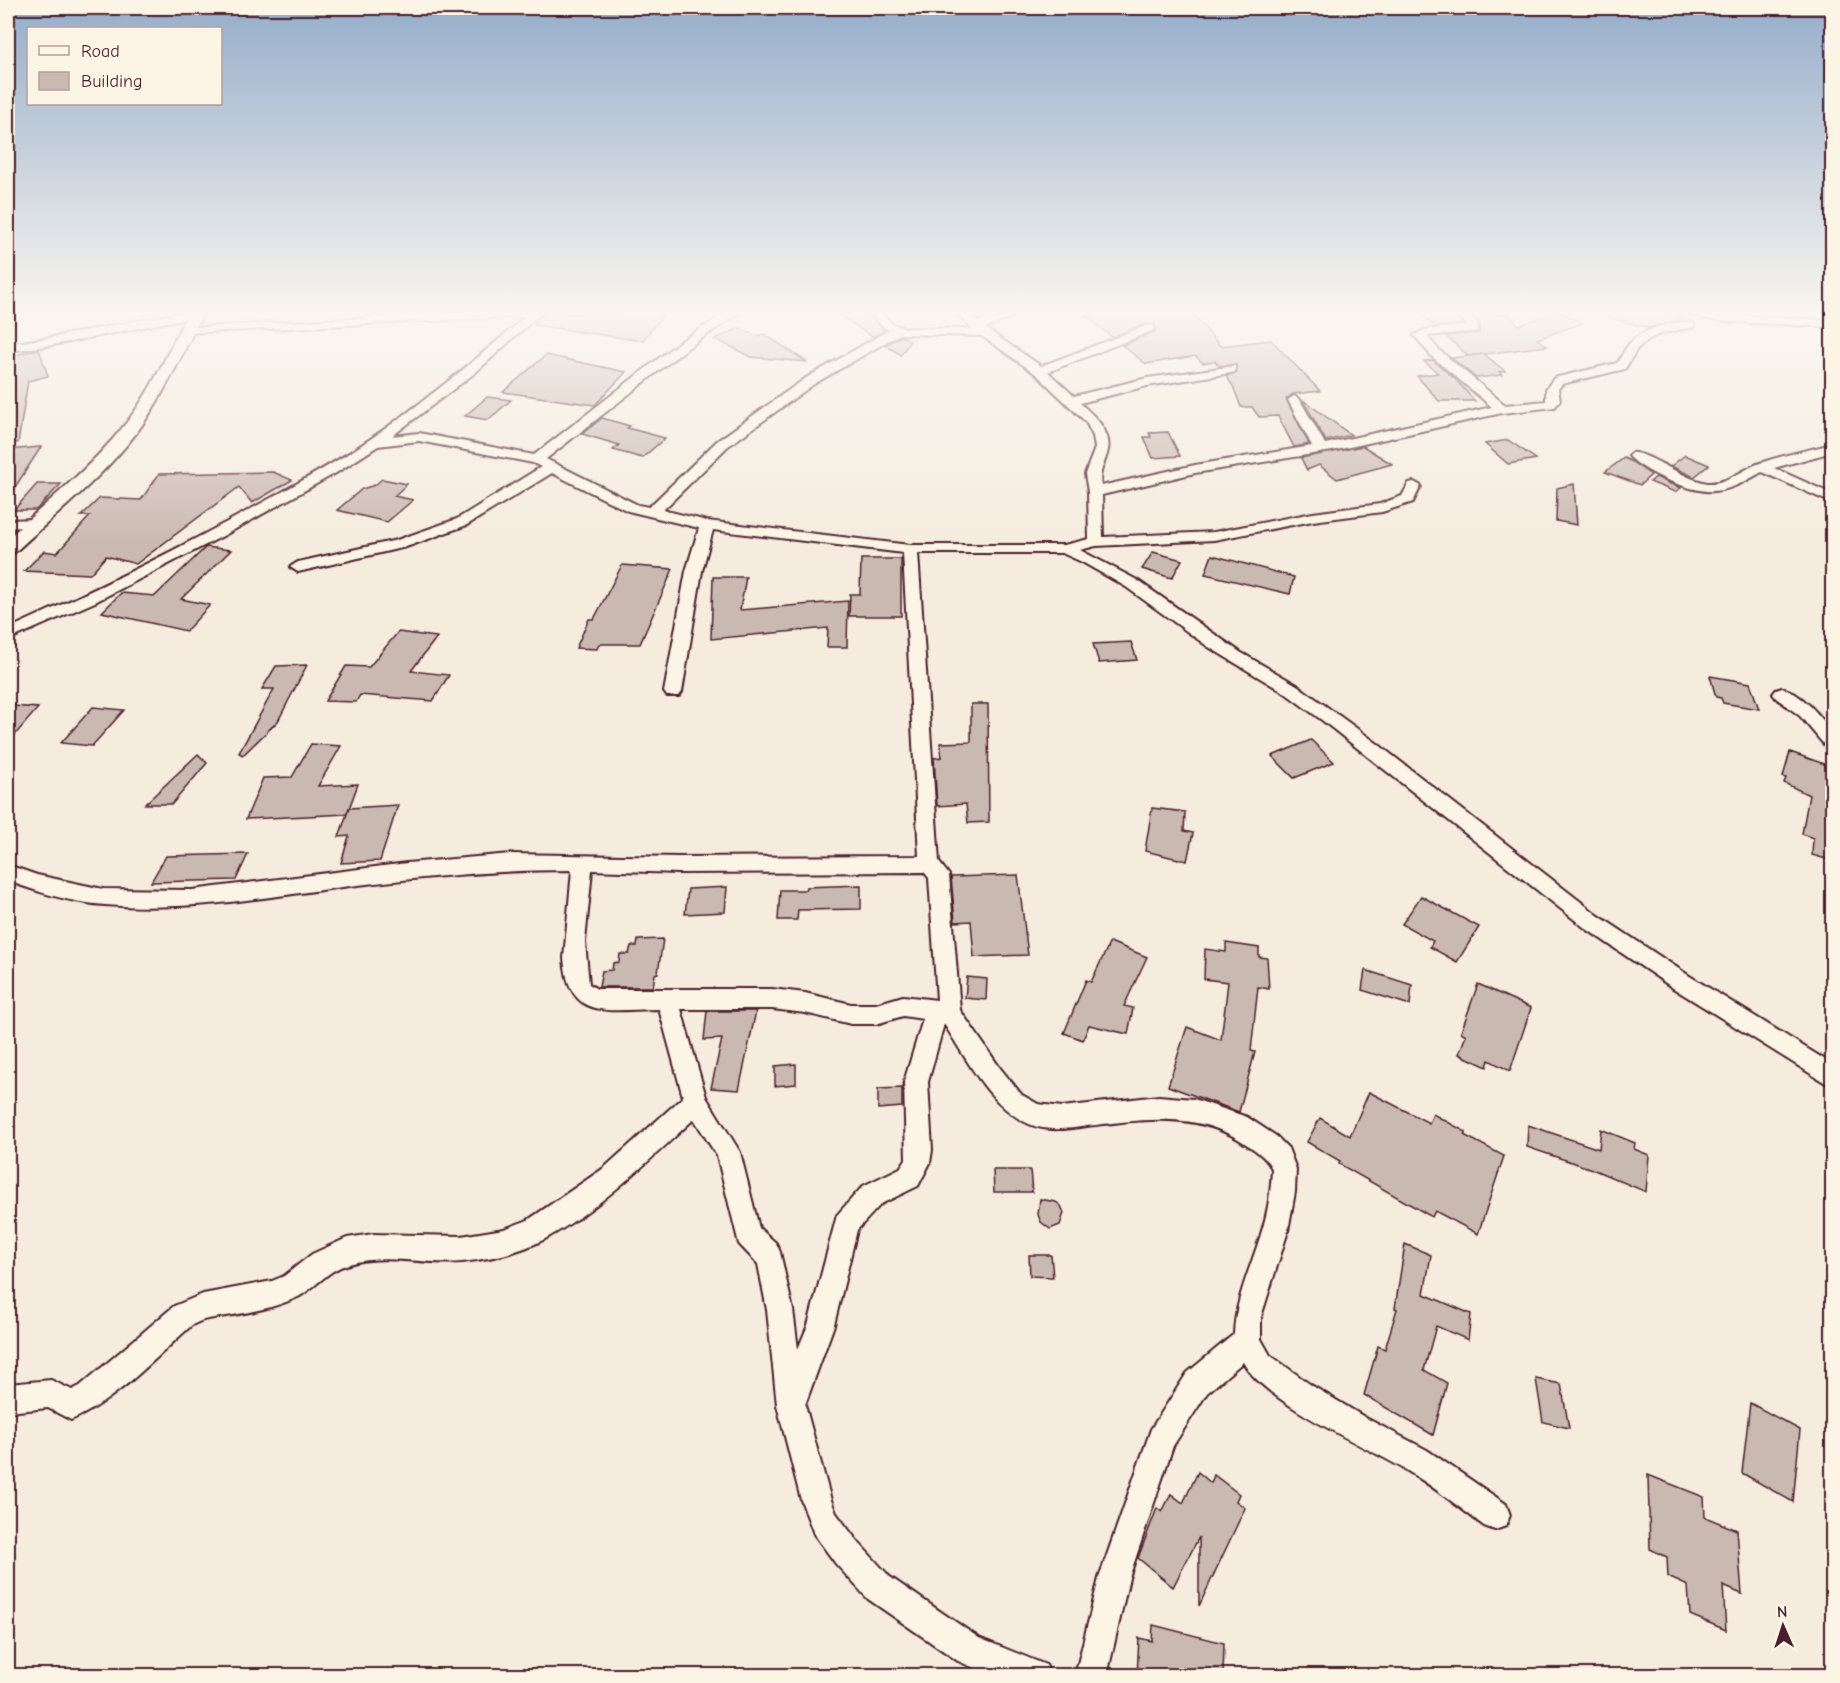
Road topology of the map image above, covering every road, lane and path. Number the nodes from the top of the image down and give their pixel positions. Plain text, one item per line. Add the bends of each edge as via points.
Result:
1 (155, 390) edge
2 (445, 390) edge
3 (631, 390) edge
4 (798, 390) edge
5 (1059, 390) edge
6 (1117, 390) edge
7 (1479, 390) edge
8 (1552, 390) edge
9 (1294, 400) dead end
10 (1071, 401) junction
11 (1502, 409) junction
12 (374, 443) junction
13 (1320, 448) junction
14 (1833, 448) edge
15 (1636, 456) dead end
16 (544, 464) junction
17 (1762, 467) junction
18 (1414, 486) dead end
19 (1095, 492) junction
20 (1833, 499) edge
21 (652, 513) junction
22 (36, 523) junction
23 (8, 524) edge
24 (707, 525) junction
25 (1096, 542) junction
26 (8, 548) edge
27 (910, 549) junction
28 (1064, 549) junction
29 (298, 567) dead end
30 (8, 635) edge
31 (674, 692) dead end
32 (1782, 694) dead end
33 (1833, 742) edge
34 (583, 862) junction
35 (929, 865) junction
36 (8, 873) edge
37 (667, 999) junction
38 (943, 1012) junction
39 (1833, 1076) edge
40 (696, 1101) junction
41 (1247, 1341) junction
42 (8, 1398) edge
43 (791, 1405) junction
44 (1495, 1515) dead end
45 (1035, 1676) edge
46 (1091, 1676) edge

1 - 22 street via 130,430
2 - 12 street
3 - 16 street
4 - 21 street via 722,444
5 - 10 street
6 - 10 street
7 - 11 street
8 - 11 street via 1554,400 1550,404
9 - 13 street
10 - 19 street via 1092,420 1100,436 1101,448 1092,474
11 - 13 street
12 - 16 street via 419,437
12 - 30 street via 218,533 89,599
13 - 19 street via 1195,469
14 - 17 street
15 - 17 street via 1689,483 1710,488
16 - 21 street via 606,496
16 - 29 street via 462,522 401,544
17 - 20 street
18 - 25 street via 1407,499 1382,508 1214,536
19 - 25 street
21 - 24 street
22 - 23 street
22 - 26 street
24 - 27 street
24 - 31 street via 694,572
25 - 28 street
27 - 28 street
27 - 35 street
28 - 39 street via 1096,562 1234,656 1289,688 1591,921 1699,995
32 - 33 street via 1806,712
34 - 35 street
34 - 36 street via 511,862 407,871 192,898 103,897
34 - 37 street via 575,969 579,987 585,995 597,999
35 - 38 street via 939,875
37 - 38 street via 772,999 864,1015 903,1006
37 - 40 street
38 - 41 street via 1014,1103 1035,1115 1062,1118 1159,1107 1194,1110 1239,1125 1279,1156 1284,1169 1283,1192 1248,1317
38 - 43 street via 916,1082 918,1163 909,1177 872,1195 846,1224 821,1325
40 - 42 street via 614,1177 536,1230 504,1242 461,1249 373,1247 347,1251 274,1294 203,1307 183,1315 90,1396 71,1406 51,1394
40 - 43 street via 728,1152 747,1235 767,1252 771,1264
41 - 44 street via 1260,1365 1301,1395 1417,1460
41 - 46 street via 1197,1383 1161,1439 1114,1578
43 - 45 street via 825,1523 855,1562 879,1588 969,1650

